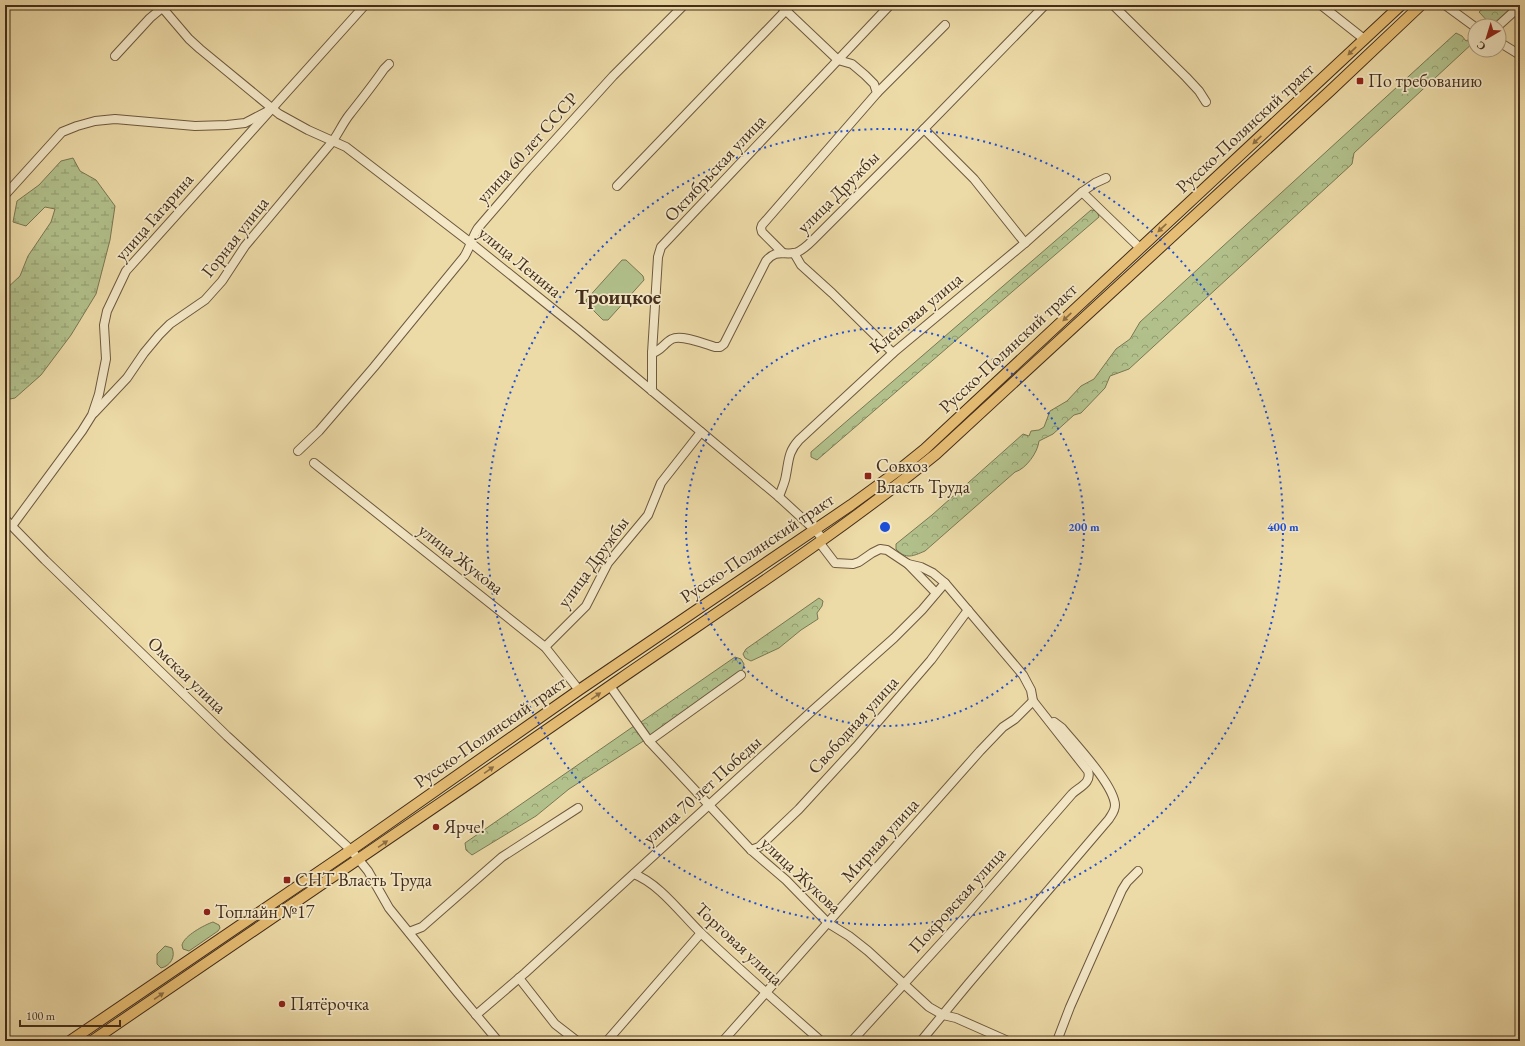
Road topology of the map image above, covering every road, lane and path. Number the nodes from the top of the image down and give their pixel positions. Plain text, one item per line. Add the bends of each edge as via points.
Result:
1 (365, 5) edge
2 (684, 5) edge
3 (890, 5) edge
4 (1045, 5) edge
5 (1113, 5) edge
6 (1321, 5) edge
7 (1401, 5) edge
8 (1421, 5) edge
9 (1445, 5) edge
10 (161, 6) edge
11 (1520, 6) edge
12 (785, 7) edge
13 (1507, 18) edge
14 (1467, 21) edge
15 (945, 25) dead end
16 (1364, 39) junction
17 (1507, 47) edge
18 (1520, 55) edge
19 (114, 56) dead end
20 (838, 60) junction
21 (389, 64) dead end
22 (877, 93) junction
23 (1206, 102) dead end
24 (272, 109) junction
25 (343, 124) junction
26 (924, 129) junction
27 (334, 142) junction
28 (346, 147) junction
29 (1106, 178) dead end
30 (617, 186) dead end
31 (1082, 192) junction
32 (5, 195) edge
33 (471, 243) junction
34 (1025, 243) junction
35 (1140, 248) junction
36 (783, 253) junction
37 (794, 253) junction
38 (652, 353) junction
39 (893, 353) junction
40 (652, 391) junction
41 (92, 415) junction
42 (701, 432) junction
43 (298, 451) dead end
44 (314, 463) dead end
45 (779, 497) junction
46 (5, 519) edge
47 (12, 526) junction
48 (815, 530) junction
49 (821, 541) junction
50 (908, 564) junction
51 (945, 583) junction
52 (936, 593) junction
53 (968, 610) junction
54 (545, 647) junction
55 (741, 675) dead end
56 (610, 686) junction
57 (579, 690) junction
58 (1033, 701) junction
59 (1043, 713) junction
60 (649, 741) junction
61 (708, 805) junction
62 (578, 808) dead end
63 (351, 850) junction
64 (751, 850) junction
65 (360, 860) junction
66 (1138, 871) dead end
67 (634, 874) junction
68 (828, 923) junction
69 (409, 932) junction
70 (701, 933) junction
71 (519, 978) junction
72 (904, 984) junction
73 (766, 992) junction
74 (476, 1015) junction
75 (943, 1015) junction
76 (70, 1041) edge
77 (92, 1041) edge
78 (498, 1041) edge
79 (577, 1041) edge
80 (607, 1041) edge
81 (723, 1041) edge
82 (821, 1041) edge
83 (852, 1041) edge
84 (921, 1041) edge
85 (1008, 1041) edge
86 (1057, 1041) edge

1 - 24 street, улица Гагарина
2 - 33 street, улица 60 лет СССР via 613,76 527,171 478,228
3 - 20 street, Октябрьская улица
4 - 26 street, улица Дружбы
5 - 23 street via 1186,77
6 - 16 street
7 - 16 main road, Русско-Полянский тракт
8 - 49 main road, Русско-Полянский тракт via 936,454
9 - 14 street
10 - 19 street
10 - 24 street, улица Ленина via 189,39
11 - 13 street
12 - 20 street
12 - 30 street
15 - 22 street
16 -> 35 main road, Русско-Полянский тракт
17 - 18 street
20 - 22 street via 852,64 865,74 874,84
20 - 38 street, Октябрьская улица via 661,247 658,257
21 - 25 street, Горная улица
22 - 36 street via 762,225 762,232
24 - 27 street, улица Ленина via 292,122
24 - 32 street via 245,123 227,125 195,126 114,119 83,124 62,132
24 - 41 street, улица Гагарина via 126,271 107,311 104,325 106,359
25 - 27 street, Горная улица
25 - 28 street via 341,134
26 - 34 street via 974,179
26 - 37 street, улица Дружбы via 813,240
27 - 28 street, улица Ленина
27 - 41 street, Горная улица via 245,246 222,281 205,300 170,324 159,335 127,378
28 - 33 street, улица Ленина
29 - 31 street, Кленовая улица
31 - 34 street, Кленовая улица
31 - 35 street
33 - 40 street, улица Ленина
33 - 43 street, улица 60 лет СССР via 464,257 374,367 320,431
34 - 39 street, Кленовая улица
35 -> 48 main road, Русско-Полянский тракт via 924,449
36 - 37 street, улица Дружбы
36 - 38 street, улица Дружбы via 776,253 766,261 724,344 715,347 679,337 672,338 658,352
37 - 39 street via 801,265
38 - 40 street, Октябрьская улица
39 - 45 street, Кленовая улица via 793,447
40 - 42 street, улица Ленина
41 - 47 street, улица Гагарина
42 - 45 street, улица Ленина
42 - 54 street, улица Дружбы via 661,483 648,515 608,563 586,606
44 - 54 street, улица Жукова
45 - 48 street, улица Ленина
46 - 47 street, Омская улица
47 - 63 street, Омская улица via 227,736
48 - 49 street, улица Ленина
48 - 57 main road, Русско-Полянский тракт
49 - 50 street, улица Ленина via 835,563 853,564 880,549 887,550
49 - 56 main road, Русско-Полянский тракт
50 - 51 street via 933,573
50 - 52 street
51 - 52 street, улица 70 лет Победы
51 - 53 street
52 - 61 street, улица 70 лет Победы via 894,638
53 - 58 street via 1023,675
53 - 64 street, Свободная улица via 931,660 856,747 798,809 759,847
54 - 57 street, улица Жукова
55 - 60 street
56 - 60 street, улица Жукова
65 -> 56 main road, Русско-Полянский тракт
57 - 63 main road, Русско-Полянский тракт
58 - 59 street
58 - 68 street, Мирная улица via 1015,719 1002,727
59 - 72 street, Покровская улица via 1088,771 1087,783 1072,794
59 - 75 street via 1062,728 1104,781 1112,793 1114,811
60 - 61 street, улица Жукова
61 - 64 street, улица Жукова
61 - 67 street, улица 70 лет Победы
62 - 69 street via 502,857 422,927
63 - 65 street, Омская улица
63 - 76 main road, Русско-Полянский тракт
64 - 68 street, улица Жукова via 786,880
65 - 69 street, Омская улица via 389,908
77 -> 65 main road, Русско-Полянский тракт
66 - 86 street via 1122,890
67 - 70 street, Торговая улица via 667,898
67 - 71 street, улица 70 лет Победы
68 - 72 street, улица Жукова via 868,951
68 - 73 street, Мирная улица
69 - 74 street, Омская улица
70 - 73 street, Торговая улица
70 - 80 street
71 - 74 street, улица 70 лет Победы
71 - 79 street via 555,1024
72 - 75 street, улица Жукова
72 - 83 street, Покровская улица
73 - 81 street, Мирная улица
73 - 82 street, Торговая улица
74 - 78 street, Омская улица
75 - 84 street
75 - 85 street, улица Жукова via 956,1018

